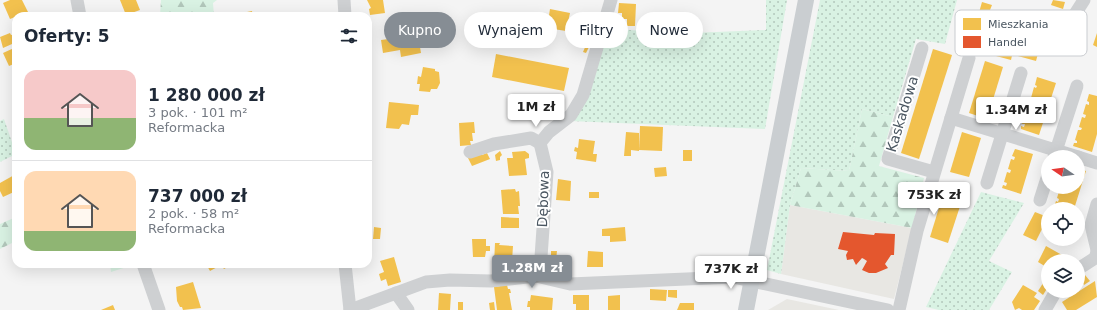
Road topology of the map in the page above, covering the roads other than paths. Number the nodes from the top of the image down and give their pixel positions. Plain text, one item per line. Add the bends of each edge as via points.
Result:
1 (77, 0) edge
2 (344, 0) edge
3 (611, 0) edge
4 (806, 0) edge
5 (1084, 0) edge
6 (1078, 10) edge
7 (79, 12) edge
8 (345, 12) edge
9 (922, 48) dead end
10 (969, 58) dead end
11 (1021, 73) dead end
12 (1076, 86) dead end
13 (951, 118) junction
14 (1002, 133) junction
15 (540, 144) junction
16 (1047, 150) edge
17 (1056, 150) edge
18 (470, 152) dead end
19 (1085, 159) edge
20 (1097, 163) edge
21 (934, 172) junction
22 (987, 183) dead end
23 (1042, 194) edge
24 (1040, 200) dead end
25 (1097, 204) edge
26 (1097, 251) edge
27 (1085, 264) edge
28 (144, 268) edge
29 (345, 268) edge
30 (536, 276) junction
31 (752, 280) junction
32 (396, 293) junction
33 (1052, 298) edge
34 (159, 310) edge
35 (350, 310) edge
36 (408, 310) edge
37 (746, 310) edge
38 (888, 310) edge
39 (899, 310) edge
40 (1045, 310) edge

1 - 7 street
2 - 8 street
3 - 15 street via 583,95 571,115 549,132
4 - 31 main road
5 - 6 street
9 - 21 street, Kaskadowa via 888,159
10 - 13 street
11 - 14 street
12 - 17 street
13 - 14 street
13 - 21 street
14 - 16 street
14 - 22 street
15 - 18 street via 531,138 494,144
15 - 30 street, Dębowa via 547,172 541,257
19 - 20 street
21 - 39 street
23 - 24 street
25 - 26 street via 1091,225
26 - 27 street via 1094,258
28 - 34 street
29 - 35 street
30 - 31 street via 570,284 733,277
30 - 32 street via 491,281 426,282
31 - 37 main road
31 - 38 street
32 - 35 street
32 - 36 street
33 - 40 street

